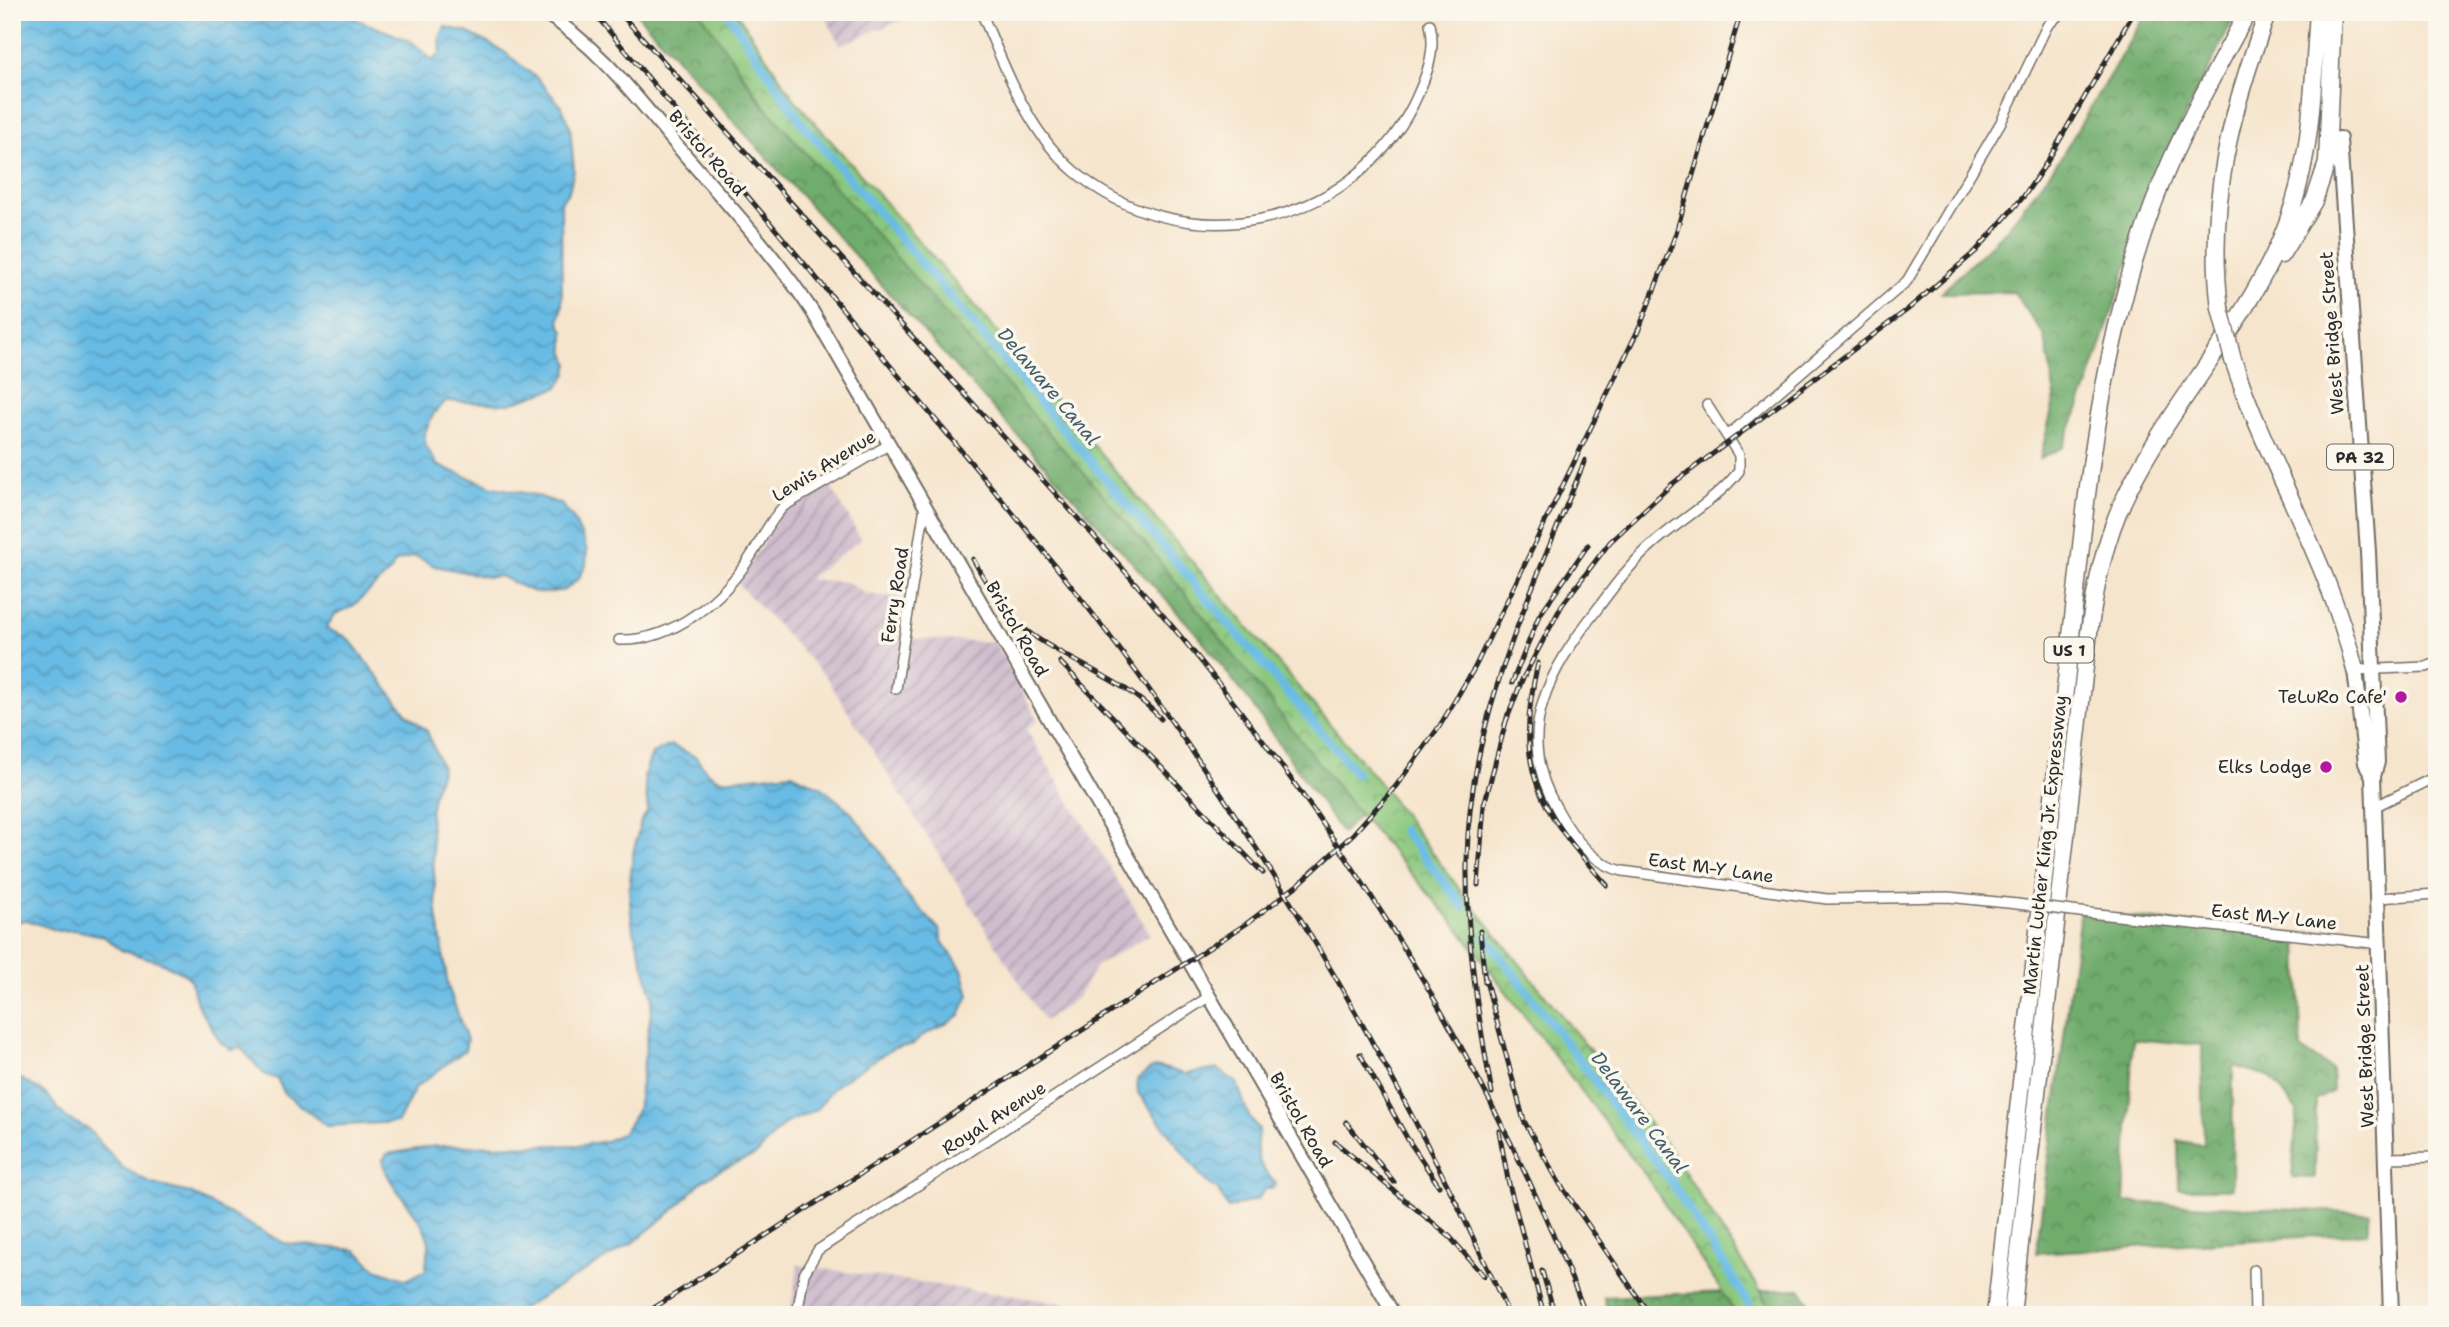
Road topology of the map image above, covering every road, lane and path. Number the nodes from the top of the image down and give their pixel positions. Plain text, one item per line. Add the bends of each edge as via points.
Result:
1 (543, 12) edge
2 (981, 12) edge
3 (2062, 12) edge
4 (2246, 12) edge
5 (2268, 12) edge
6 (2318, 12) edge
7 (2333, 12) edge
8 (2340, 12) edge
9 (1430, 24) dead end
10 (2339, 139) joint
11 (2241, 312) junction
12 (1707, 405) dead end
13 (1727, 436) junction
14 (890, 443) junction
15 (925, 506) junction
16 (618, 640) dead end
17 (2437, 663) edge
18 (2374, 668) junction
19 (2355, 670) junction
20 (896, 690) dead end
21 (2373, 776) junction
22 (2437, 776) edge
23 (2374, 807) junction
24 (2437, 894) edge
25 (2378, 898) junction
26 (2381, 944) junction
27 (1210, 996) junction
28 (2437, 1157) edge
29 (2387, 1158) junction
30 (2254, 1270) dead end
31 (797, 1315) edge
32 (1394, 1315) edge
33 (1995, 1315) edge
34 (2012, 1315) edge
35 (2255, 1315) edge
36 (2391, 1315) edge

1 - 14 main road, Bristol Road via 610,67 772,256 812,311
2 - 9 street via 1023,107 1045,141 1072,170 1105,194 1145,212 1221,225 1297,211 1342,187 1373,161 1397,132 1420,90 1434,38
3 - 13 street via 2048,26 2001,122 1907,281
4 - 33 highway, Martin Luther King Jr. Expressway / US 1 via 2172,159 2151,215 2121,309 2100,404
5 - 19 highway, bridge via 2240,91 2222,170 2215,236 2220,308 2256,422 2327,577
6 - 11 highway, Martin Luther King Jr. Expressway / US 1 via 2314,104 2305,165 2279,242
7 - 11 highway via 2330,144 2322,182 2302,223
8 - 10 highway
10 - 18 main road, West Bridge Street / PA 32
11 - 34 highway, Martin Luther King Jr. Expressway / US 1 via 2136,475 2111,530 2100,569 2088,640
12 - 13 street, East M-Y Lane
13 - 26 street, East M-Y Lane, bridge via 1739,455 1739,471 1629,568 1568,647 1547,685 1539,716 1538,750 1545,780 1558,811 1600,862 1623,871 1827,899 1948,897
14 - 15 main road, Bristol Road
14 - 16 street, Lewis Avenue via 783,506 735,578 683,623 652,637
15 - 20 street, Ferry Road
15 - 27 main road, Bristol Road
17 - 18 street
18 - 19 street
18 - 21 main road, West Bridge Street / PA 32 via 2377,762
19 - 21 main road, West Bridge Street / PA 32 via 2366,763
21 - 23 main road, West Bridge Street / PA 32
22 - 23 street
23 - 25 main road, West Bridge Street / PA 32
24 - 25 street
25 - 26 main road, West Bridge Street / PA 32
26 - 29 main road, West Bridge Street / PA 32
27 - 31 street, Royal Avenue via 818,1250 804,1274
27 - 32 main road, Bristol Road
28 - 29 street
29 - 36 main road, West Bridge Street / PA 32
30 - 35 street

